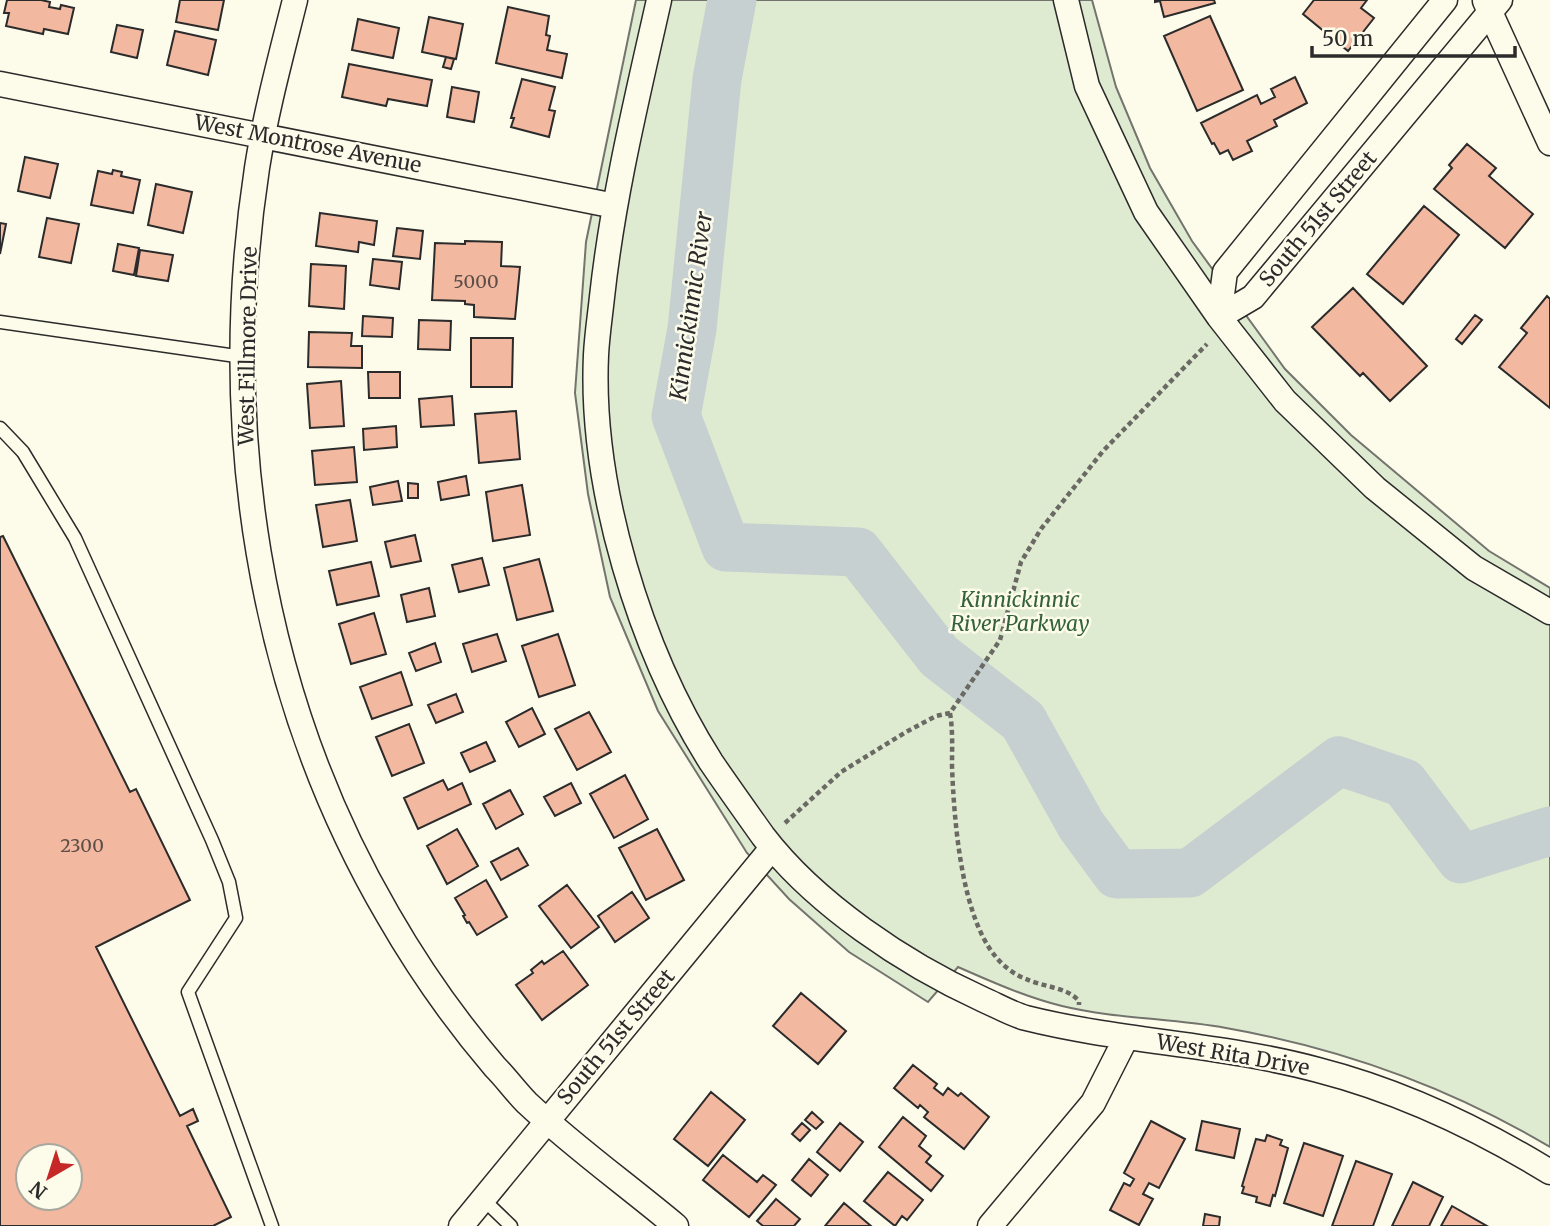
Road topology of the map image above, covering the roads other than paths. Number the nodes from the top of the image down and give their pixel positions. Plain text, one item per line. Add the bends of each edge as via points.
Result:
1 (295, 0) edge
2 (659, 0) edge
3 (1066, 0) edge
4 (1445, 0) edge
5 (1491, 4) edge
6 (0, 84) edge
7 (263, 136) junction
8 (1550, 143) edge
9 (615, 205) junction
10 (1219, 317) junction
11 (0, 322) edge
12 (243, 357) junction
13 (0, 428) edge
14 (1550, 612) edge
15 (772, 848) junction
16 (1126, 1038) junction
17 (548, 1120) junction
18 (1550, 1172) edge
19 (483, 1199) junction
20 (272, 1226) edge
21 (461, 1226) edge
22 (511, 1226) edge
23 (676, 1226) edge
24 (998, 1226) edge

1 - 7 street, West Fillmore Drive
2 - 9 street, West Rita Drive
3 - 10 street via 1087,86 1146,212
4 - 10 street, South 51st Street via 1225,272
5 - 8 street
5 - 10 street, South 51st Street via 1253,297
6 - 7 street, West Montrose Avenue
7 - 9 street, West Montrose Avenue
7 - 12 street, West Fillmore Drive via 247,267
9 - 15 street, West Rita Drive via 596,354 597,427 623,562 675,694 710,761
10 - 14 street via 1285,401 1375,488 1474,568
11 - 12 lane
12 - 17 street, West Fillmore Drive via 245,453 254,529 267,606 309,748 347,841 406,946 466,1033 526,1102
13 - 20 lane via 23,452 75,538 229,882 236,918 188,992
15 - 16 street, West Rita Drive via 827,902 894,952 946,983 1022,1017
15 - 17 street, South 51st Street
16 - 18 street, West Rita Drive via 1247,1054 1318,1070 1399,1096 1475,1130
16 - 24 street via 1093,1103
17 - 19 street, South 51st Street
17 - 23 street, West Fillmore Drive
19 - 21 street, South 51st Street
19 - 22 lane

